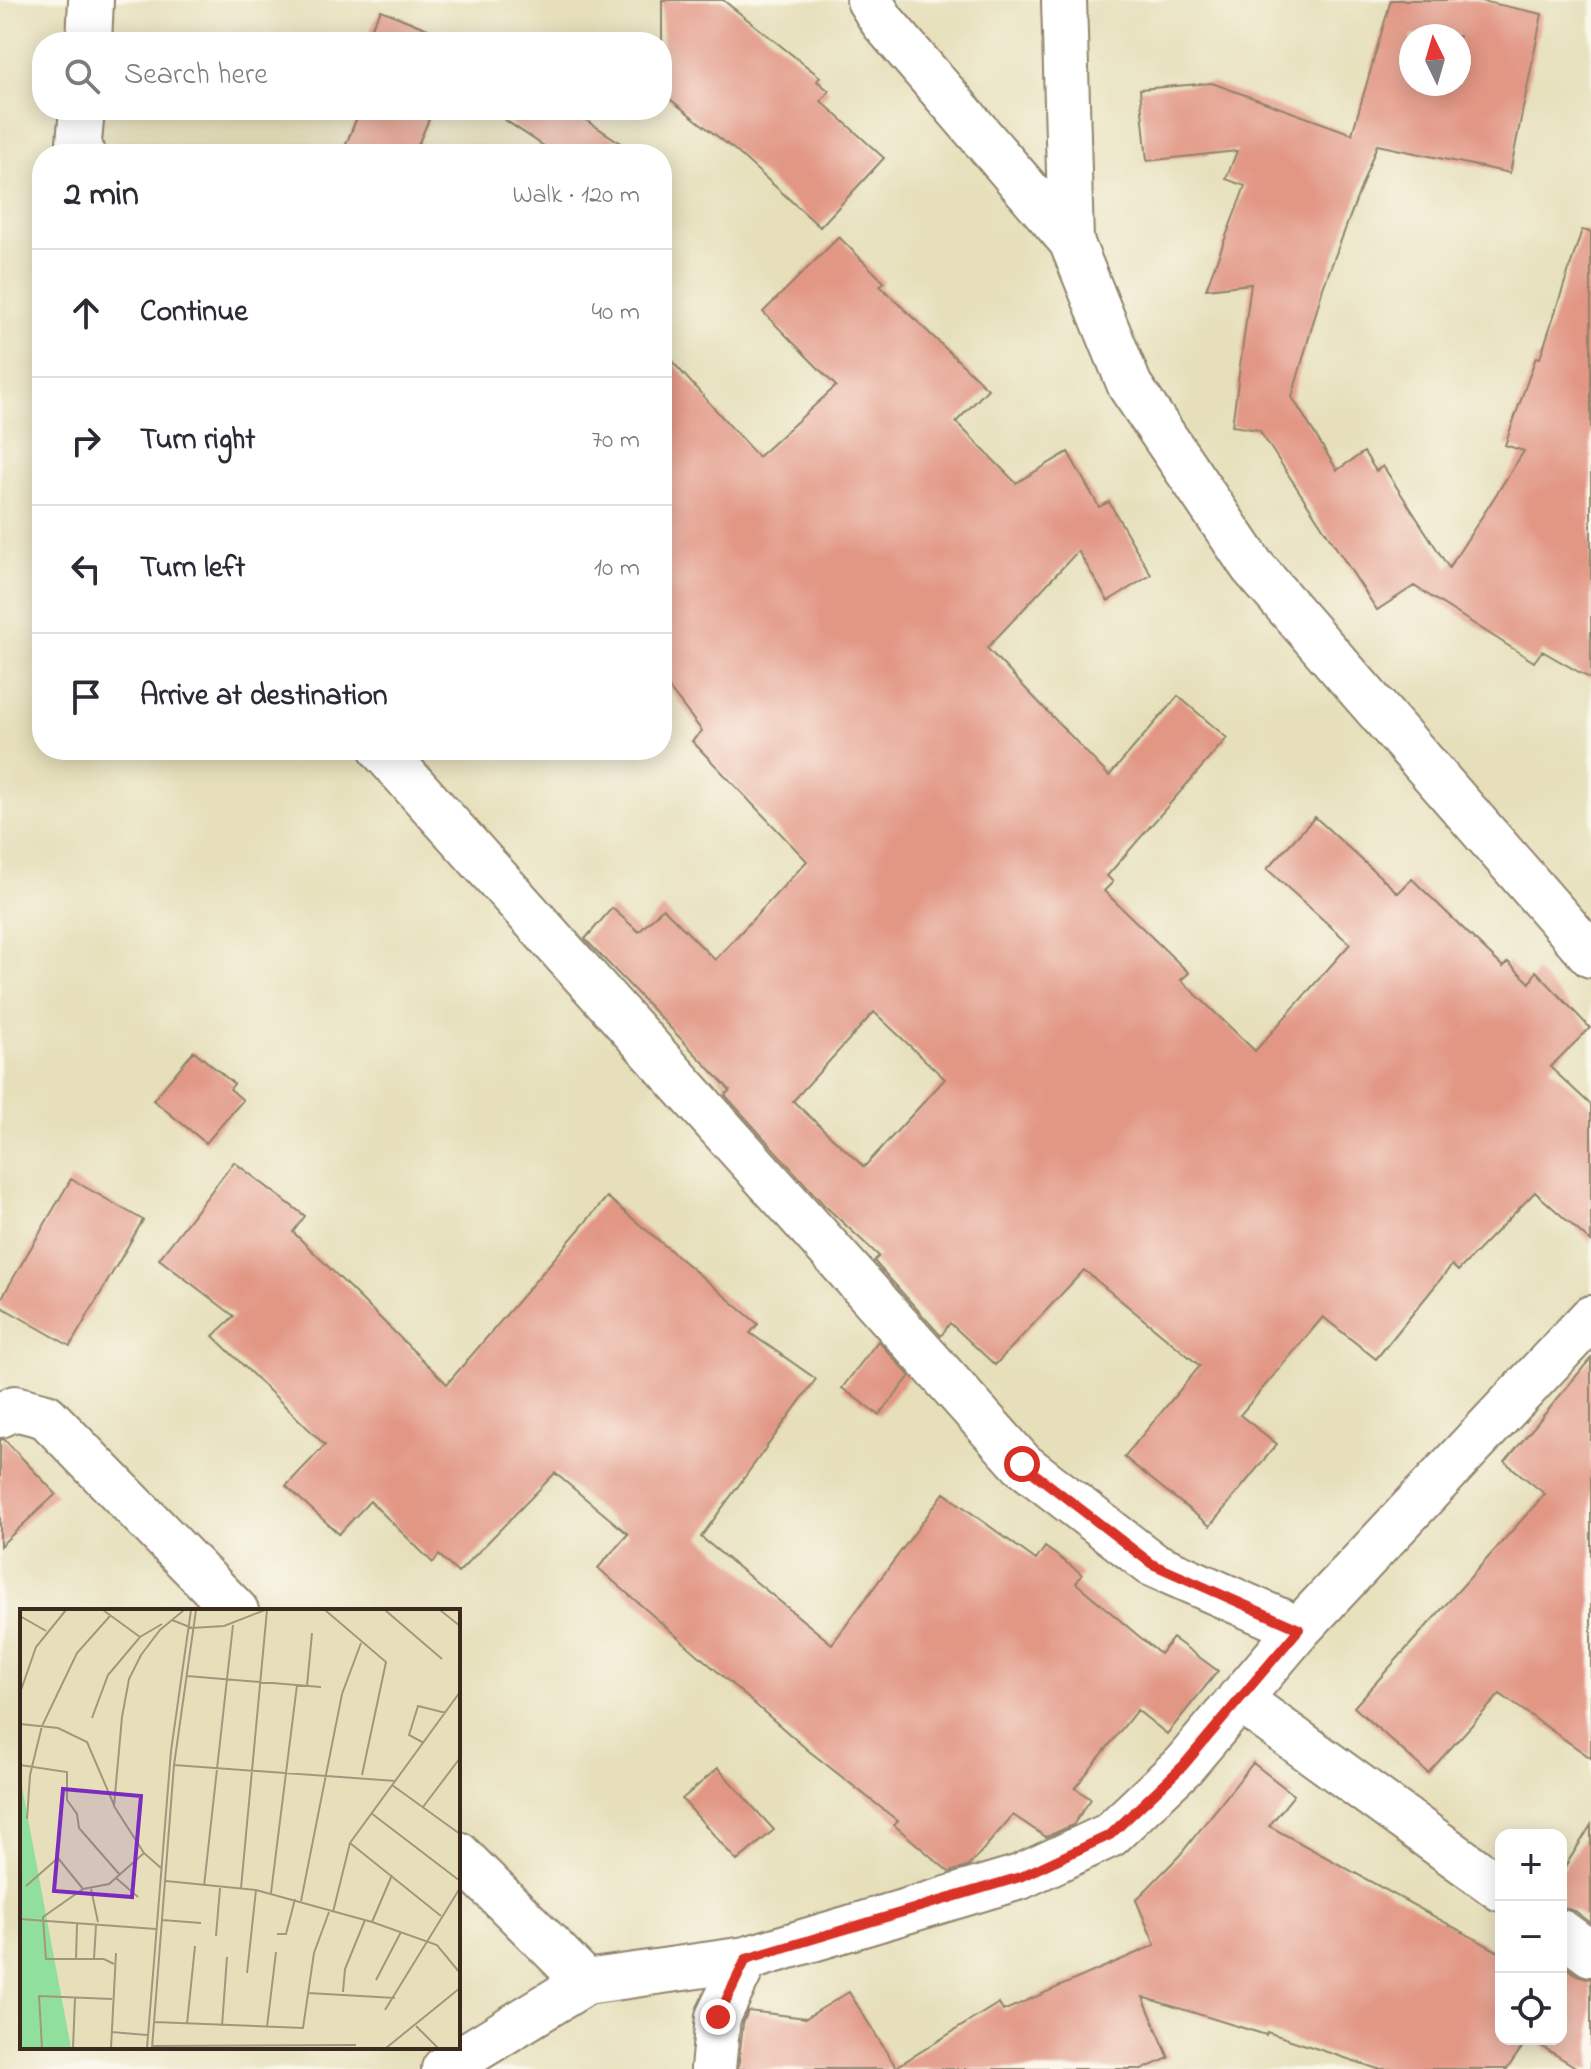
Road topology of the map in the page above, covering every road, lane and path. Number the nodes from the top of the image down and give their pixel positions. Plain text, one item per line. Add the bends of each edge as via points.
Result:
1 (91, 0) edge
2 (869, 0) edge
3 (1064, 0) edge
4 (89, 32) edge
5 (81, 120) edge
6 (80, 144) edge
7 (1071, 241) junction
8 (391, 760) edge
9 (1591, 955) edge
10 (1591, 1318) edge
11 (0, 1415) edge
12 (234, 1609) edge
13 (1299, 1629) junction
14 (1239, 1699) junction
15 (460, 1856) edge
16 (1495, 1885) edge
17 (1567, 1936) edge
18 (1591, 1954) edge
19 (746, 1959) junction
20 (586, 1982) junction
21 (444, 2069) edge
22 (713, 2069) edge

1 - 4 street
2 - 7 street
3 - 7 street
5 - 6 street
7 - 9 street via 1130,386 1252,566
8 - 13 street via 1022,1464 1152,1564
10 - 13 street
11 - 12 street via 15,1408 46,1416
13 - 14 street
14 - 16 street
14 - 19 street via 1183,1766 1110,1835 1020,1877
15 - 20 street
17 - 18 street
19 - 20 street
19 - 22 street via 718,2017
20 - 21 street

